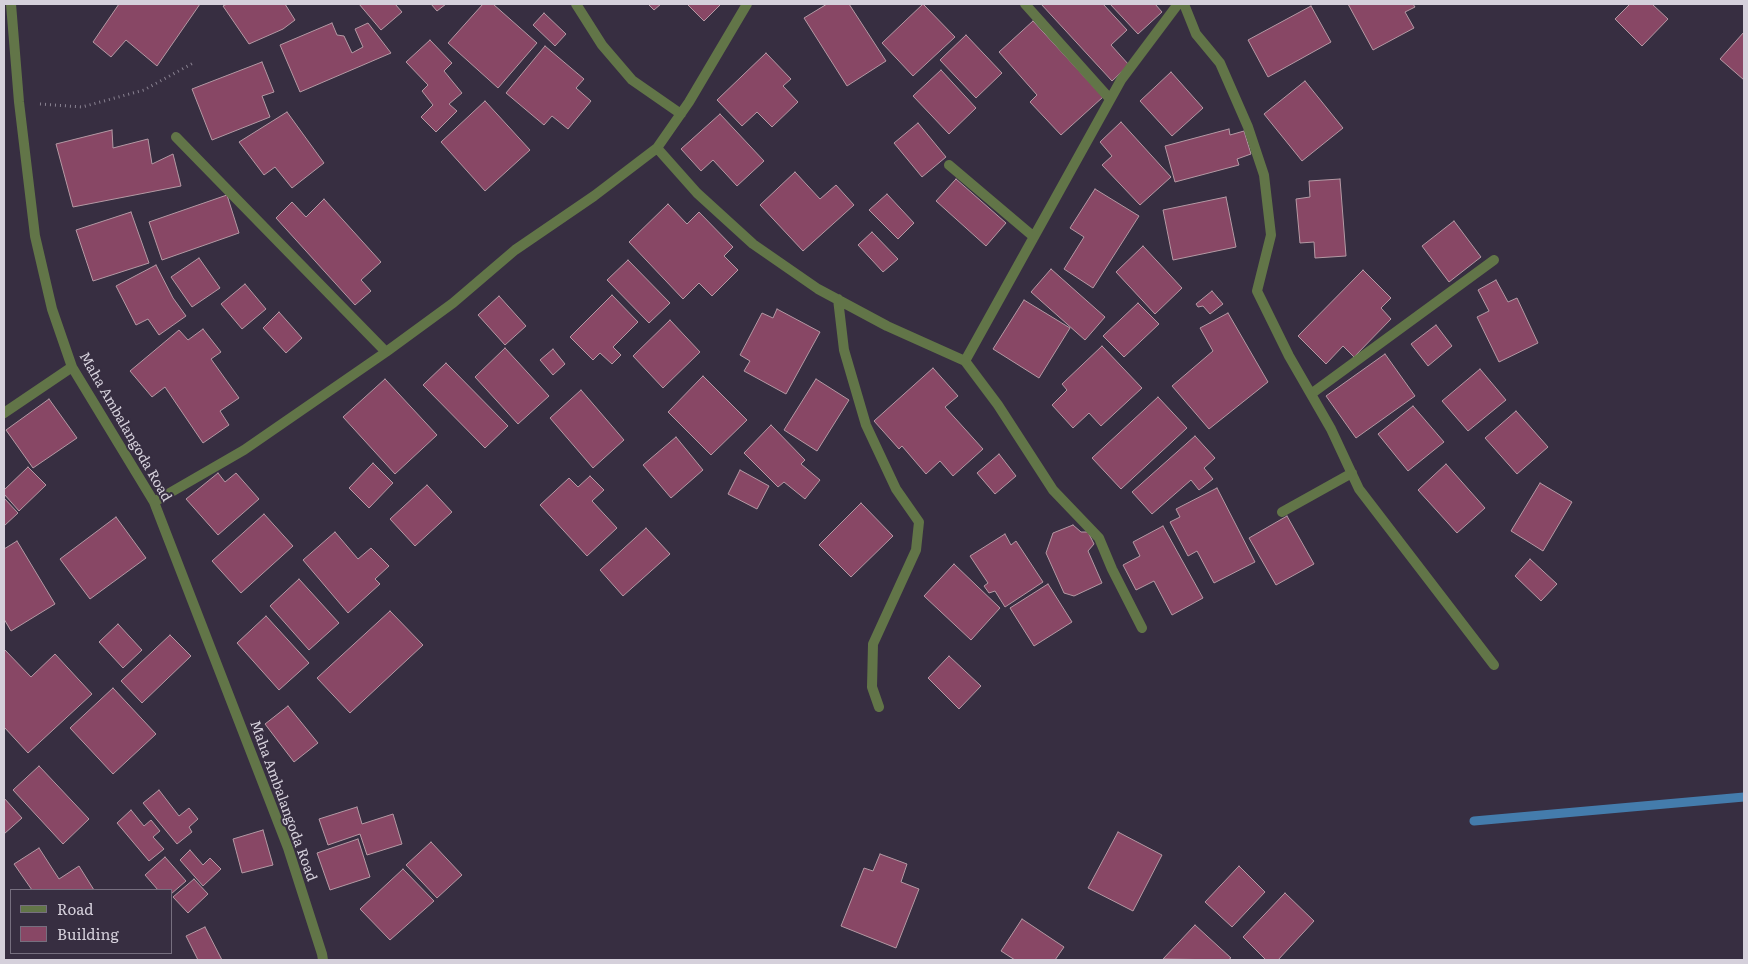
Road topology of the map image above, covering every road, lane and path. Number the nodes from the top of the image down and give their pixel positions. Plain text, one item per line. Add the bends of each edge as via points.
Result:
1 (11, 4) edge
2 (576, 4) edge
3 (747, 4) edge
4 (1025, 4) edge
5 (1178, 4) edge
6 (1184, 4) edge
7 (8, 25) edge
8 (195, 62) dead end
9 (1110, 99) junction
10 (19, 102) junction
11 (681, 114) junction
12 (176, 137) dead end
13 (657, 148) junction
14 (949, 165) dead end
15 (1034, 237) junction
16 (1494, 260) dead end
17 (838, 299) junction
18 (386, 352) junction
19 (965, 361) junction
20 (72, 367) junction
21 (1311, 394) junction
22 (4, 413) edge
23 (1352, 473) junction
24 (154, 502) junction
25 (1282, 512) dead end
26 (1142, 628) dead end
27 (1494, 665) dead end
28 (879, 707) dead end
29 (323, 960) edge

1 - 7 street, Maha Ambalangoda Road
2 - 11 street via 602,45 632,80
3 - 11 street
4 - 9 street
5 - 9 street
6 - 21 street via 1196,34 1220,63 1248,126 1264,175 1271,235 1257,291
7 - 10 street, Maha Ambalangoda Road
8 - 10 path via 144,90 82,107
9 - 15 street
10 - 20 street, Maha Ambalangoda Road via 35,236 52,310
11 - 13 street
12 - 18 street
13 - 17 street via 697,193 753,244
13 - 18 street via 516,250 453,303
14 - 15 street
15 - 19 street
16 - 21 street
17 - 19 street via 887,326
17 - 28 street via 844,350 866,425 896,489 919,522 916,550 873,644 872,687
18 - 24 street via 244,450
19 - 26 street via 1053,490 1099,538
20 - 22 street
20 - 24 street, Maha Ambalangoda Road
21 - 23 street via 1332,429
23 - 25 street
23 - 27 street via 1359,489
24 - 29 street, Maha Ambalangoda Road via 288,848

